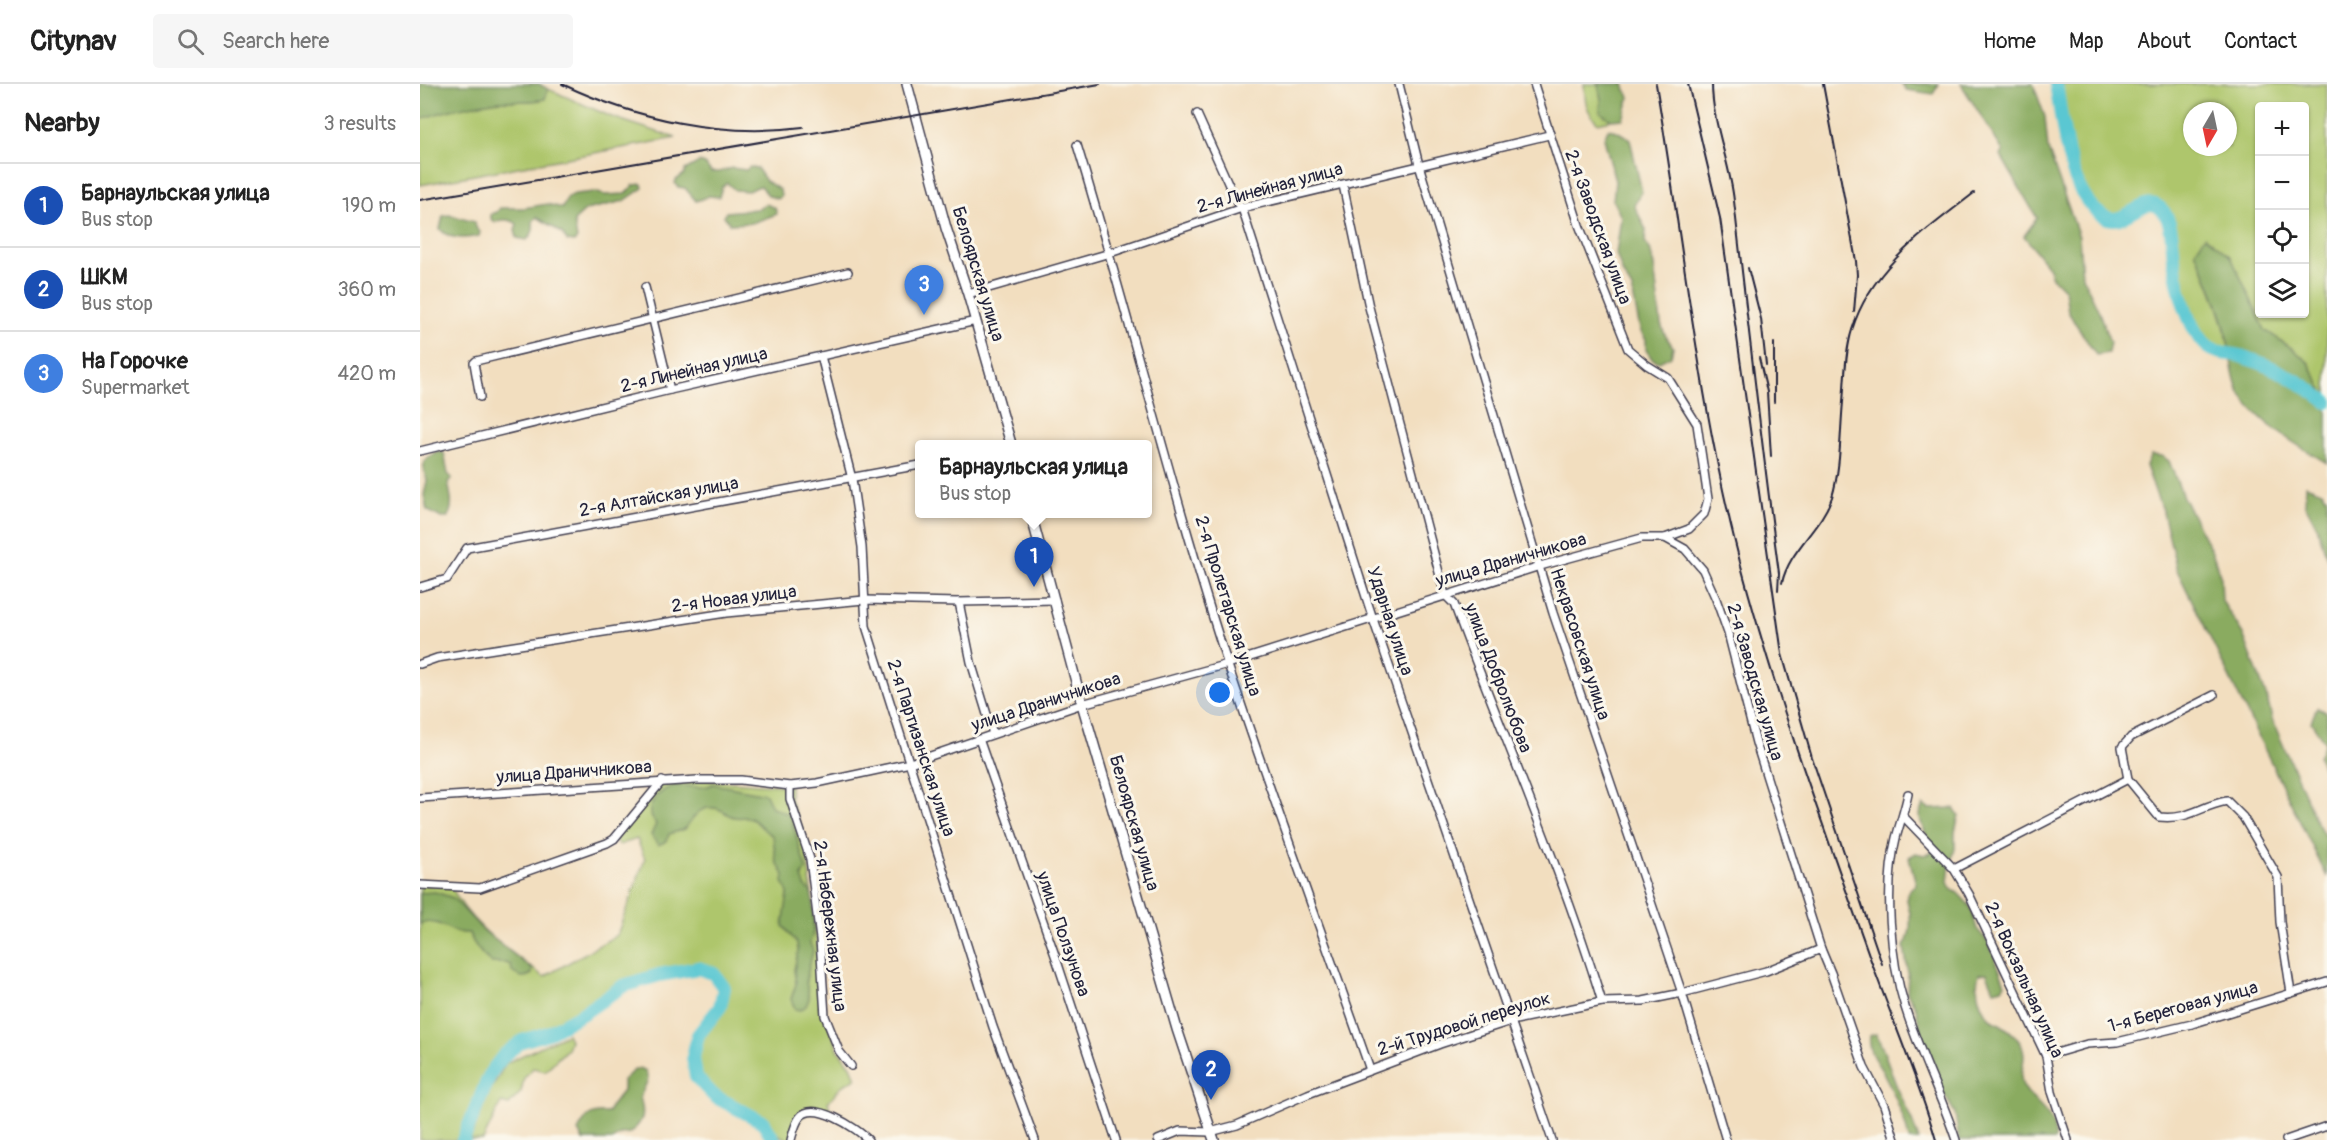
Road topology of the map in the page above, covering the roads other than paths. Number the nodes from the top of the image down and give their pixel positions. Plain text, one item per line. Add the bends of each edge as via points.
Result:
1 (907, 84) edge
2 (1399, 84) edge
3 (1534, 84) edge
4 (1197, 114) dead end
5 (1550, 135) junction
6 (1077, 145) dead end
7 (1419, 165) junction
8 (1343, 185) junction
9 (1242, 208) junction
10 (1110, 253) junction
11 (848, 272) dead end
12 (645, 287) dead end
13 (968, 294) junction
14 (653, 319) junction
15 (976, 321) junction
16 (821, 356) junction
17 (670, 390) junction
18 (480, 397) dead end
19 (1010, 440) edge
20 (420, 451) edge
21 (915, 466) edge
22 (852, 479) junction
23 (1031, 518) edge
24 (1665, 538) junction
25 (1540, 566) junction
26 (420, 587) edge
27 (1445, 595) junction
28 (864, 600) junction
29 (1055, 600) junction
30 (959, 602) junction
31 (1373, 619) junction
32 (420, 664) edge
33 (1228, 664) junction
34 (2214, 695) dead end
35 (1082, 704) junction
36 (993, 734) junction
37 (979, 739) junction
38 (910, 763) junction
39 (2128, 779) junction
40 (662, 781) junction
41 (790, 786) junction
42 (1908, 794) dead end
43 (420, 798) edge
44 (1903, 816) junction
45 (1954, 869) junction
46 (420, 885) edge
47 (1821, 949) junction
48 (2327, 982) edge
49 (1682, 993) junction
50 (2291, 993) junction
51 (1602, 1002) junction
52 (1511, 1021) junction
53 (2046, 1056) junction
54 (851, 1066) dead end
55 (1370, 1070) junction
56 (2327, 1126) edge
57 (1212, 1136) edge
58 (791, 1140) edge
59 (868, 1140) edge
60 (1035, 1140) edge
61 (1116, 1140) edge
62 (1158, 1140) edge
63 (1552, 1140) edge
64 (1726, 1140) edge
65 (1895, 1140) edge
66 (1956, 1140) edge
67 (2068, 1140) edge
68 (2286, 1140) edge

1 - 13 street, Белоярская улица
2 - 7 street, Некрасовская улица
3 - 5 street, 2-я Заводская улица
4 - 9 street, Ударная улица
5 - 7 street, 2-я Линейная улица
5 - 24 street, 2-я Заводская улица via 1579,225 1628,349 1668,378 1697,424 1708,499 1704,514 1689,529
6 - 10 street, 2-я Пролетарская улица
7 - 8 street, 2-я Линейная улица
7 - 25 street, Некрасовская улица
8 - 9 street, 2-я Линейная улица
8 - 27 street, улица Добролюбова via 1369,307
9 - 10 street, 2-я Линейная улица
9 - 31 street, Ударная улица
10 - 13 street, 2-я Линейная улица
10 - 33 street, 2-я Пролетарская улица
11 - 14 street
12 - 14 street
13 - 15 street, Белоярская улица
14 - 17 street
14 - 18 street via 476,361
15 - 16 street, 2-я Линейная улица
15 - 19 street, Белоярская улица
16 - 17 street, 2-я Линейная улица
16 - 22 street, 2-я Партизанская улица
17 - 20 street, 2-я Линейная улица
21 - 22 street, 2-я Алтайская улица
22 - 26 street, 2-я Алтайская улица via 467,548 447,579
22 - 28 street, 2-я Партизанская улица via 862,547
23 - 29 street, Белоярская улица
24 - 25 street, улица Драничникова via 1642,538
24 - 47 street, 2-я Заводская улица via 1685,549 1703,570 1720,610
25 - 27 street, улица Драничникова
25 - 49 street, Некрасовская улица
27 - 31 street, улица Драничникова
27 - 51 street, улица Добролюбова via 1454,604 1560,878
28 - 30 street, 2-я Новая улица
28 - 32 street, 2-я Новая улица via 726,613 437,658
28 - 38 street, 2-я Партизанская улица via 866,626
29 - 30 street, 2-я Новая улица
29 - 35 street, Белоярская улица
30 - 36 street via 971,662
31 - 33 street, улица Драничникова
31 - 52 street, Ударная улица
33 - 35 street, улица Драничникова
33 - 55 street, 2-я Пролетарская улица
34 - 39 street via 2131,737 2122,747
35 - 36 street, улица Драничникова
35 - 57 street, Белоярская улица
36 - 37 street, улица Драничникова
37 - 38 street, улица Драничникова
37 - 61 street, улица Ползунова
38 - 41 street, улица Драничникова
38 - 60 street, 2-я Партизанская улица via 993,1027
39 - 45 street
39 - 50 street via 2159,817 2187,816 2227,801 2243,817 2278,877 2280,922
40 - 41 street, улица Драничникова via 731,780
40 - 43 street, улица Драничникова
40 - 46 street via 607,843 480,888
41 - 54 street, 2-я Набережная улица via 790,799 810,859 825,1016 839,1051
42 - 44 street
44 - 45 street, 2-я Вокзальная улица
44 - 66 street via 1892,867 1890,929 1896,972
45 - 53 street, 2-я Вокзальная улица
47 - 49 street, 2-й Трудовой переулок via 1766,971
47 - 65 street, 2-я Заводская улица
48 - 50 street, 1-я Береговая улица
49 - 51 street, 2-й Трудовой переулок via 1643,1001
49 - 64 street, Некрасовская улица
50 - 53 street, 1-я Береговая улица via 2192,1024
51 - 52 street, 2-й Трудовой переулок
52 - 55 street, 2-й Трудовой переулок
52 - 63 street, Ударная улица
53 - 67 street, 2-я Вокзальная улица via 2052,1092
55 - 57 street, 2-й Трудовой переулок
56 - 68 street
57 - 62 street, 2-й Трудовой переулок via 1180,1131
58 - 59 street via 800,1117 809,1112 827,1114 860,1131

